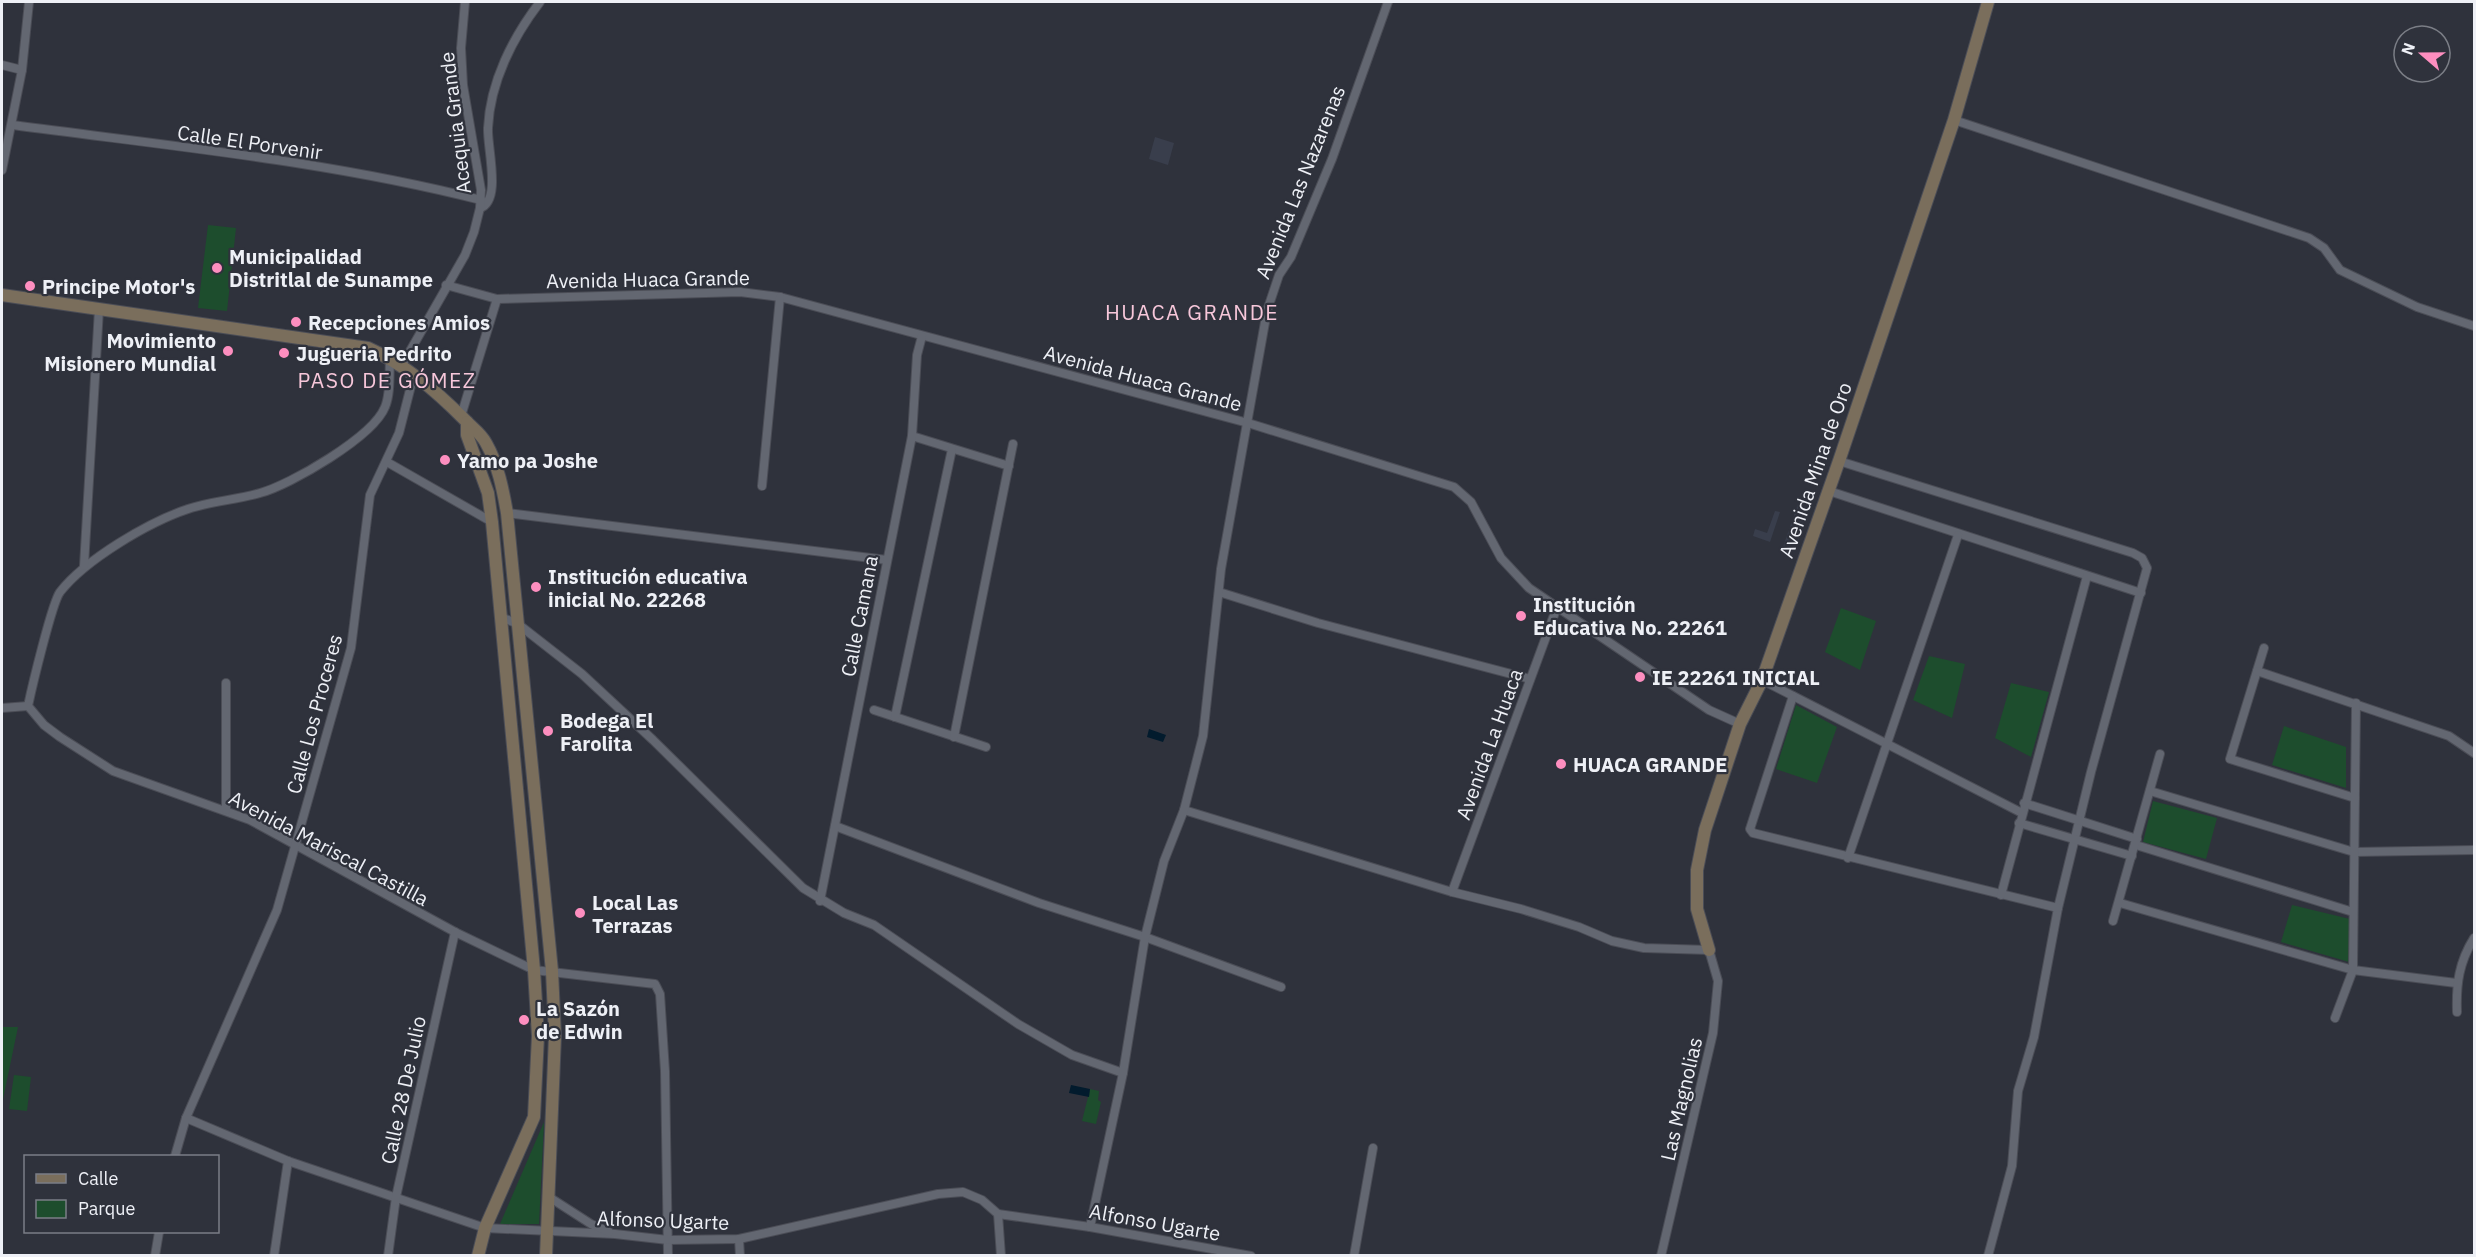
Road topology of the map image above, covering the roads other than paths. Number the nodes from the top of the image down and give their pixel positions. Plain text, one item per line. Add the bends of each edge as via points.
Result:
1 (29, 2) edge
2 (465, 2) edge
3 (540, 2) edge
4 (1388, 2) edge
5 (1988, 2) edge
6 (2, 65) edge
7 (22, 70) junction
8 (1954, 120) junction
9 (13, 125) junction
10 (2, 170) edge
11 (480, 204) junction
12 (446, 285) junction
13 (2, 296) edge
14 (780, 297) junction
15 (497, 299) junction
16 (99, 309) junction
17 (2475, 326) edge
18 (922, 336) junction
19 (390, 358) junction
20 (402, 365) junction
21 (414, 374) junction
22 (464, 419) junction
23 (1248, 423) junction
24 (912, 436) junction
25 (1013, 444) dead end
26 (952, 448) junction
27 (1839, 461) junction
28 (387, 462) junction
29 (1009, 466) junction
30 (762, 486) dead end
31 (1829, 491) junction
32 (507, 513) junction
33 (492, 522) junction
34 (1958, 535) junction
35 (887, 560) junction
36 (84, 566) junction
37 (2087, 576) junction
38 (1219, 592) junction
39 (2141, 593) junction
40 (1557, 607) junction
41 (501, 616) junction
42 (518, 624) junction
43 (2264, 648) dead end
44 (2257, 671) junction
45 (1530, 679) junction
46 (1762, 680) junction
47 (226, 683) dead end
48 (1793, 696) junction
49 (2356, 703) junction
50 (28, 706) junction
51 (2, 708) edge
52 (874, 710) dead end
53 (895, 717) junction
54 (1740, 724) junction
55 (954, 737) junction
56 (1889, 745) junction
57 (986, 747) dead end
58 (2475, 753) edge
59 (2160, 754) dead end
60 (2150, 791) junction
61 (2355, 798) junction
62 (2025, 802) junction
63 (226, 810) junction
64 (1184, 810) junction
65 (2022, 813) junction
66 (2079, 819) junction
67 (2019, 823) junction
68 (835, 826) junction
69 (2075, 837) junction
70 (2136, 842) junction
71 (294, 845) junction
72 (2475, 850) edge
73 (2354, 852) junction
74 (2132, 856) junction
75 (1848, 858) junction
76 (1452, 892) junction
77 (2001, 895) junction
78 (820, 901) junction
79 (2120, 903) junction
80 (2058, 908) junction
81 (2353, 912) junction
82 (2113, 921) dead end
83 (455, 933) junction
84 (1145, 937) junction
85 (2475, 938) edge
86 (1709, 950) junction
87 (534, 970) junction
88 (2353, 970) junction
89 (552, 971) junction
90 (2456, 983) junction
91 (1281, 987) dead end
92 (2457, 1012) dead end
93 (2335, 1018) dead end
94 (1123, 1073) junction
95 (186, 1118) junction
96 (1373, 1148) dead end
97 (175, 1155) edge
98 (288, 1161) junction
99 (396, 1197) junction
100 (549, 1197) junction
101 (998, 1214) junction
102 (1090, 1227) junction
103 (484, 1228) junction
104 (547, 1232) junction
105 (159, 1233) edge
106 (615, 1234) junction
107 (739, 1239) junction
108 (668, 1240) junction
109 (155, 1256) edge
110 (274, 1256) edge
111 (388, 1256) edge
112 (478, 1256) edge
113 (546, 1256) edge
114 (668, 1256) edge
115 (740, 1256) edge
116 (1001, 1256) edge
117 (1251, 1256) edge
118 (1354, 1256) edge
119 (1661, 1256) edge
120 (1988, 1256) edge

1 - 7 street
2 - 11 street, Acequia Grande via 463,85
3 - 11 street via 516,35 495,89 488,125 491,200 486,206
4 - 23 street, Avenida Las Nazarenas via 1332,159 1272,292
5 - 8 main road, Avenida Mina de Oro
6 - 7 street
7 - 9 street
8 - 17 street via 2308,238 2324,248 2340,270 2417,307
8 - 27 main road, Avenida Mina de Oro
9 - 10 street
9 - 11 street, Calle El Porvenir via 423,185
11 - 12 street, Acequia Grande via 465,255
12 - 15 street, Avenida Huaca Grande
12 - 20 street, Acequia Grande
13 - 16 main road
14 - 15 street, Avenida Huaca Grande via 740,292
14 - 18 street, Avenida Huaca Grande
14 - 30 street
15 - 22 street
16 - 19 main road via 345,344 368,348
16 - 36 street
18 - 23 street, Avenida Huaca Grande
18 - 24 street, Calle Camana via 917,355
19 - 20 main road
19 - 36 street via 386,407 355,441 288,482 261,493 189,508 170,516
20 - 21 main road
21 - 22 main road
21 - 28 street, Calle Los Proceres
22 - 32 main road via 477,429 487,445 504,491
22 - 33 main road via 488,494
23 - 38 street, Avenida Las Nazarenas
23 - 40 street, Avenida Huaca Grande via 1454,487 1471,502 1501,558 1528,588
24 - 26 street
24 - 35 street, Calle Camana
25 - 29 street
26 - 29 street
26 - 53 street
27 - 31 main road, Avenida Mina de Oro
27 - 39 street via 2138,555 2147,568
28 - 33 street
28 - 71 street, Calle Los Proceres via 370,495 351,648
29 - 55 street
31 - 34 street
31 - 46 main road, Avenida Mina de Oro
32 - 35 street
32 - 42 main road
33 - 41 main road
34 - 37 street
34 - 56 street
35 - 68 street, Calle Camana
36 - 50 street via 57,599
37 - 39 street
37 - 62 street
38 - 45 street via 1318,623
38 - 64 street, Avenida Las Nazarenas via 1203,736
39 - 66 street
40 - 45 street, Avenida La Huaca
40 - 54 street, Avenida Huaca Grande via 1709,710
41 - 42 street
41 - 87 main road
42 - 78 street via 582,674
42 - 89 main road
43 - 44 street
44 - 49 street
44 - 61 street via 2230,759
45 - 76 street, Avenida La Huaca
46 - 48 street
46 - 54 main road, Avenida Mina de Oro
47 - 63 street
48 - 56 street
48 - 75 street via 1750,829
49 - 58 street via 2449,736
49 - 61 street
50 - 51 street
50 - 63 street, Avenida Mariscal Castilla via 44,725 113,771
52 - 53 street
53 - 55 street
54 - 86 main road, Avenida Mina de Oro via 1705,830 1697,870 1697,909
55 - 57 street
56 - 65 street
56 - 75 street
59 - 60 street
60 - 70 street
60 - 73 street
61 - 73 street
62 - 65 street
62 - 66 street
63 - 71 street, Avenida Mariscal Castilla
64 - 76 street
64 - 84 street, Avenida Las Nazarenas via 1164,861
65 - 67 street
66 - 69 street
66 - 70 street
67 - 69 street
67 - 77 street
68 - 78 street, Calle Camana
68 - 84 street via 1039,903
69 - 74 street
69 - 80 street
70 - 74 street
70 - 81 street
71 - 83 street, Avenida Mariscal Castilla
71 - 95 street, Calle Los Proceres via 277,910
72 - 73 street
73 - 81 street
74 - 79 street
75 - 77 street
76 - 86 street via 1521,909 1612,941 1644,948
77 - 80 street
78 - 94 street via 874,925 1018,1024 1072,1055
79 - 82 street
79 - 88 street
80 - 120 street via 2034,1037 2018,1091 2012,1166
81 - 88 street
83 - 87 street, Avenida Mariscal Castilla
83 - 99 street, Calle 28 De Julio
84 - 91 street
84 - 94 street, Avenida Las Nazarenas
85 - 90 street
86 - 119 street, Las Magnolias via 1718,981 1713,1033
87 - 89 street
87 - 103 main road via 538,1036 534,1117
88 - 90 street
88 - 93 street
89 - 100 main road via 555,1036
89 - 108 street via 652,982 659,990 665,1071
90 - 92 street
94 - 102 street, Avenida Las Nazarenas
95 - 97 street, Calle Los Proceres
95 - 98 street, Alfonso Ugarte
96 - 118 street
98 - 99 street, Alfonso Ugarte
98 - 110 street
99 - 103 street, Alfonso Ugarte
99 - 111 street, Calle 28 De Julio
100 - 104 main road
100 - 106 street via 591,1224
101 - 102 street, Alfonso Ugarte
101 - 107 street, Alfonso Ugarte via 982,1200 963,1192 938,1194
101 - 116 street
102 - 117 street, Alfonso Ugarte
103 - 104 street, Alfonso Ugarte
103 - 112 main road
104 - 106 street, Alfonso Ugarte
104 - 113 main road
105 - 109 street
106 - 108 street, Alfonso Ugarte
107 - 108 street, Alfonso Ugarte
107 - 115 street
108 - 114 street

